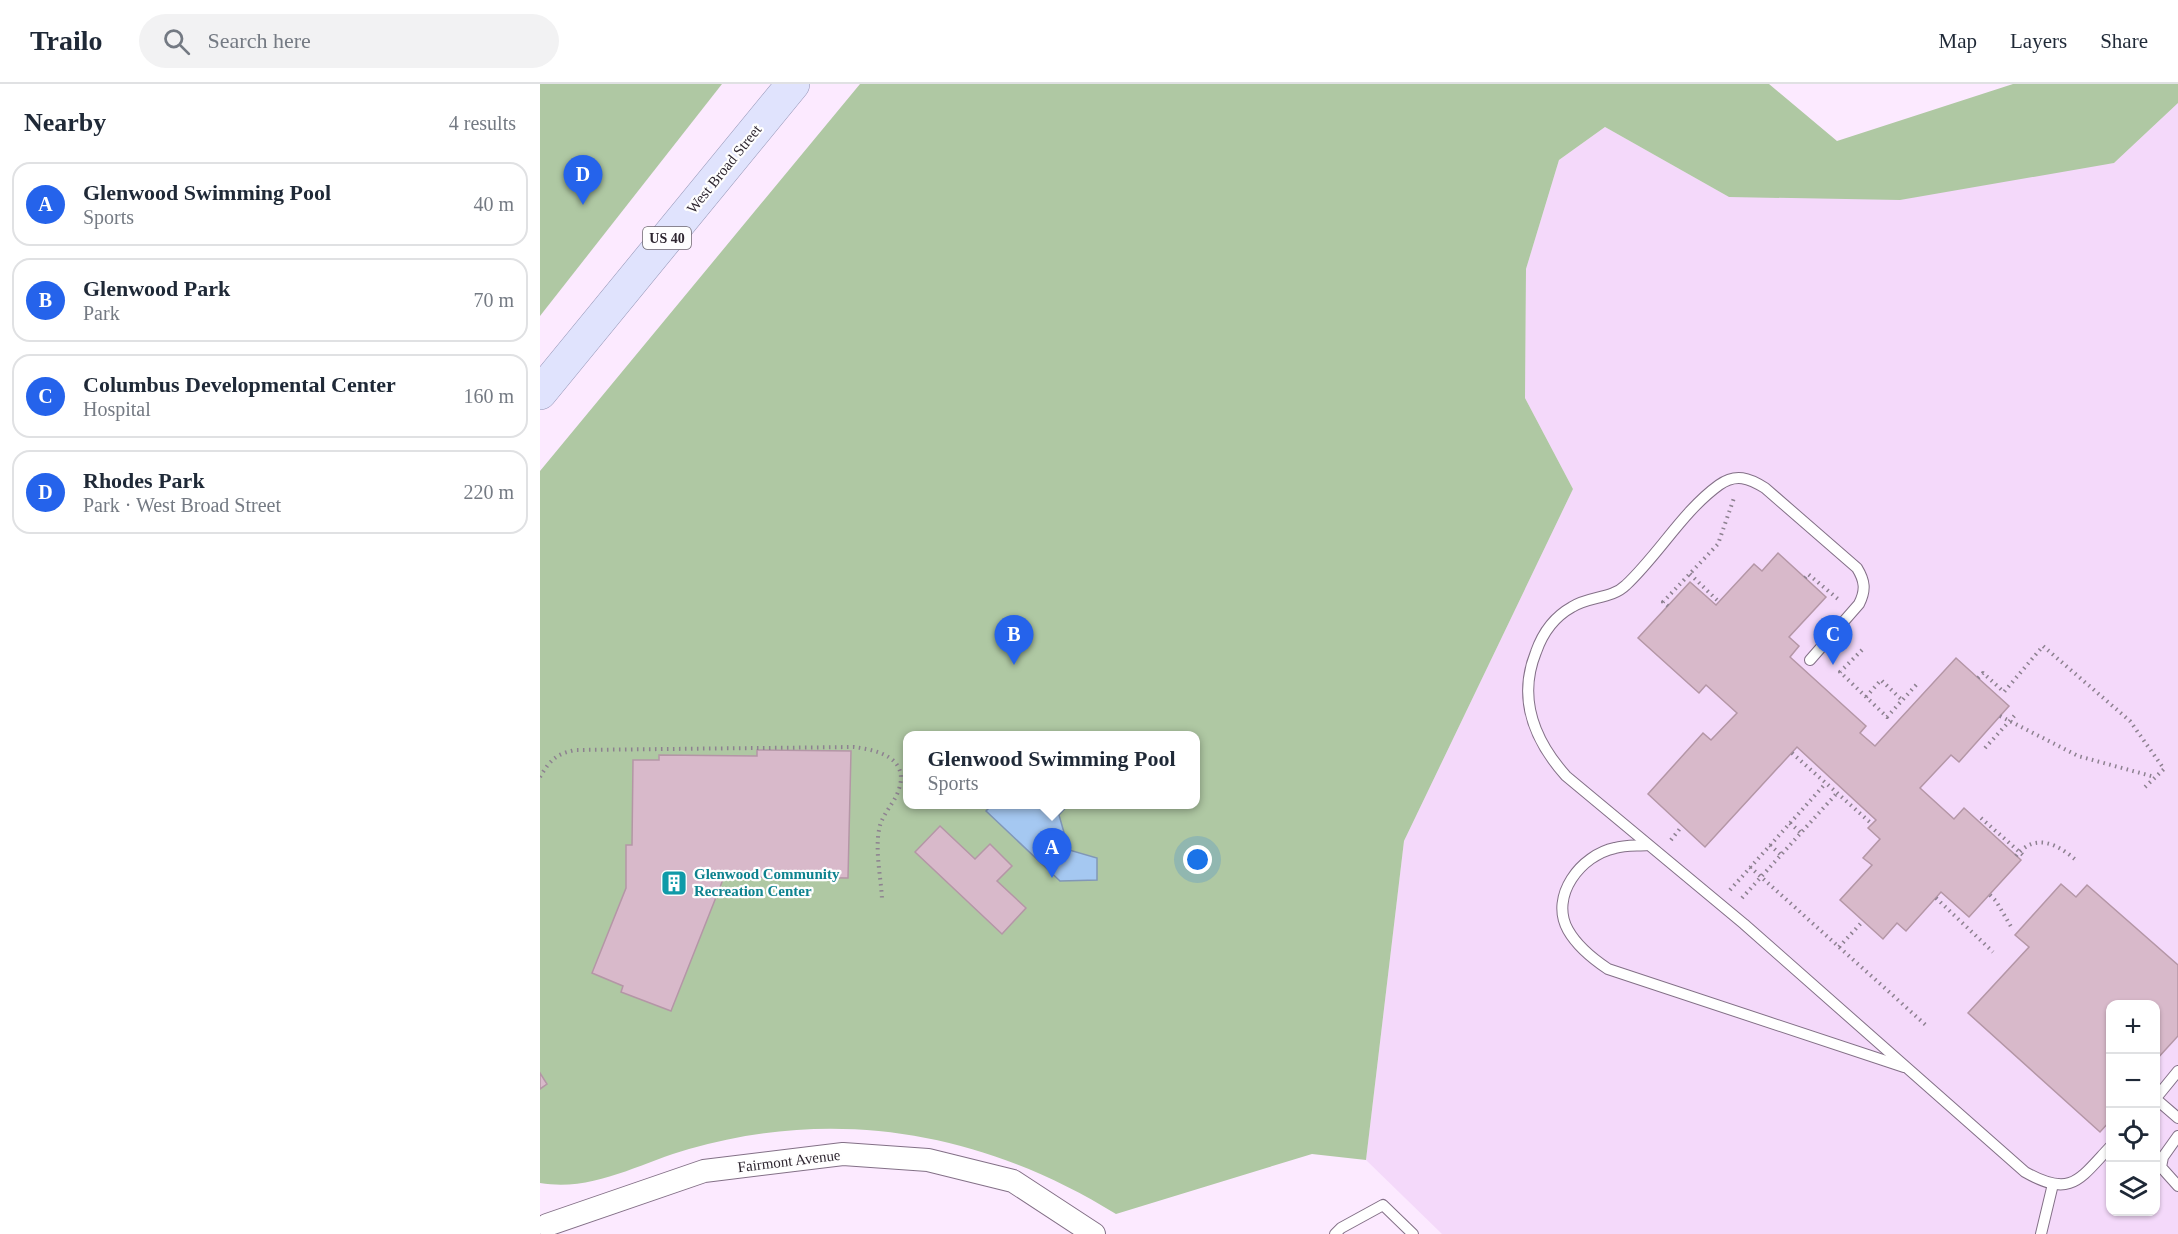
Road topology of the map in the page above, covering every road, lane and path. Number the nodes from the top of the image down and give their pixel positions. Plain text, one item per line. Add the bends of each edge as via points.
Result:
1 (793, 84) edge
2 (540, 393) edge
3 (1741, 478) junction
4 (1690, 574) junction
5 (1805, 578) dead end
6 (1719, 602) dead end
7 (1668, 606) dead end
8 (1852, 612) junction
9 (1862, 650) dead end
10 (1810, 660) dead end
11 (1978, 678) dead end
12 (1917, 684) dead end
13 (1866, 697) junction
14 (1902, 700) junction
15 (2016, 714) dead end
16 (2001, 716) dead end
17 (2008, 722) junction
18 (1985, 748) dead end
19 (1792, 753) dead end
20 (540, 777) edge
21 (2155, 777) junction
22 (1826, 783) junction
23 (2144, 788) dead end
24 (1837, 793) junction
25 (1981, 818) dead end
26 (1790, 823) junction
27 (1872, 824) dead end
28 (1801, 833) junction
29 (1648, 845) junction
30 (1770, 845) junction
31 (1781, 855) junction
32 (2077, 861) dead end
33 (1750, 867) junction
34 (1761, 877) junction
35 (1990, 895) dead end
36 (1936, 898) dead end
37 (882, 899) dead end
38 (1718, 903) junction
39 (1730, 912) junction
40 (1863, 921) dead end
41 (2013, 930) dead end
42 (1839, 947) junction
43 (1993, 952) dead end
44 (1928, 1027) dead end
45 (1908, 1069) junction
46 (2178, 1071) edge
47 (2160, 1093) edge
48 (2160, 1102) edge
49 (2178, 1118) edge
50 (2178, 1136) edge
51 (2106, 1151) edge
52 (2053, 1184) junction
53 (2178, 1186) edge
54 (545, 1223) edge
55 (1094, 1234) edge
56 (1335, 1234) edge
57 (1413, 1234) edge
58 (2041, 1234) edge

1 - 2 main road, West Broad Street / US 40
3 - 4 path via 1718,544
3 - 8 lane via 1750,478 1765,488 1857,568 1864,580 1865,593
3 - 29 lane via 1733,477 1720,484 1624,587 1572,606 1552,621 1530,667 1526,694 1532,724 1547,754 1566,776
4 - 6 path
4 - 7 path via 1664,602
5 - 8 path via 1808,574
8 - 10 lane
9 - 13 path via 1840,672
11 - 21 path via 1983,673 2004,692 2043,646 2130,721 2164,769
12 - 14 path
13 - 14 path via 1887,717
13 - 14 path via 1881,680
15 - 17 path
16 - 17 path
17 - 18 path
17 - 21 path via 2078,756
19 - 22 path
20 - 37 path via 558,754 575,750 878,750 895,760 900,773 899,789 879,829
21 - 23 path
22 - 24 path
22 - 26 path
24 - 27 path
24 - 28 path
25 - 32 path via 2020,854 2035,843 2053,843
26 - 28 path
26 - 30 path
28 - 31 path
29 - 38 lane
29 - 45 lane via 1615,848 1583,864 1563,895 1567,928 1590,957 1608,969
30 - 31 path
30 - 33 path
31 - 34 path
33 - 34 path
33 - 38 path
34 - 39 path
34 - 42 path
35 - 41 path
36 - 43 path
38 - 39 lane
39 - 45 lane
40 - 42 path
42 - 44 path
45 - 52 lane via 2025,1172
46 - 47 lane
48 - 49 lane
50 - 53 lane via 2163,1157 2161,1167
51 - 52 lane via 2082,1178 2064,1186
52 - 58 lane
54 - 55 street, Fairmont Avenue via 704,1171 843,1154 928,1161 1013,1181
56 - 57 lane via 1383,1205

